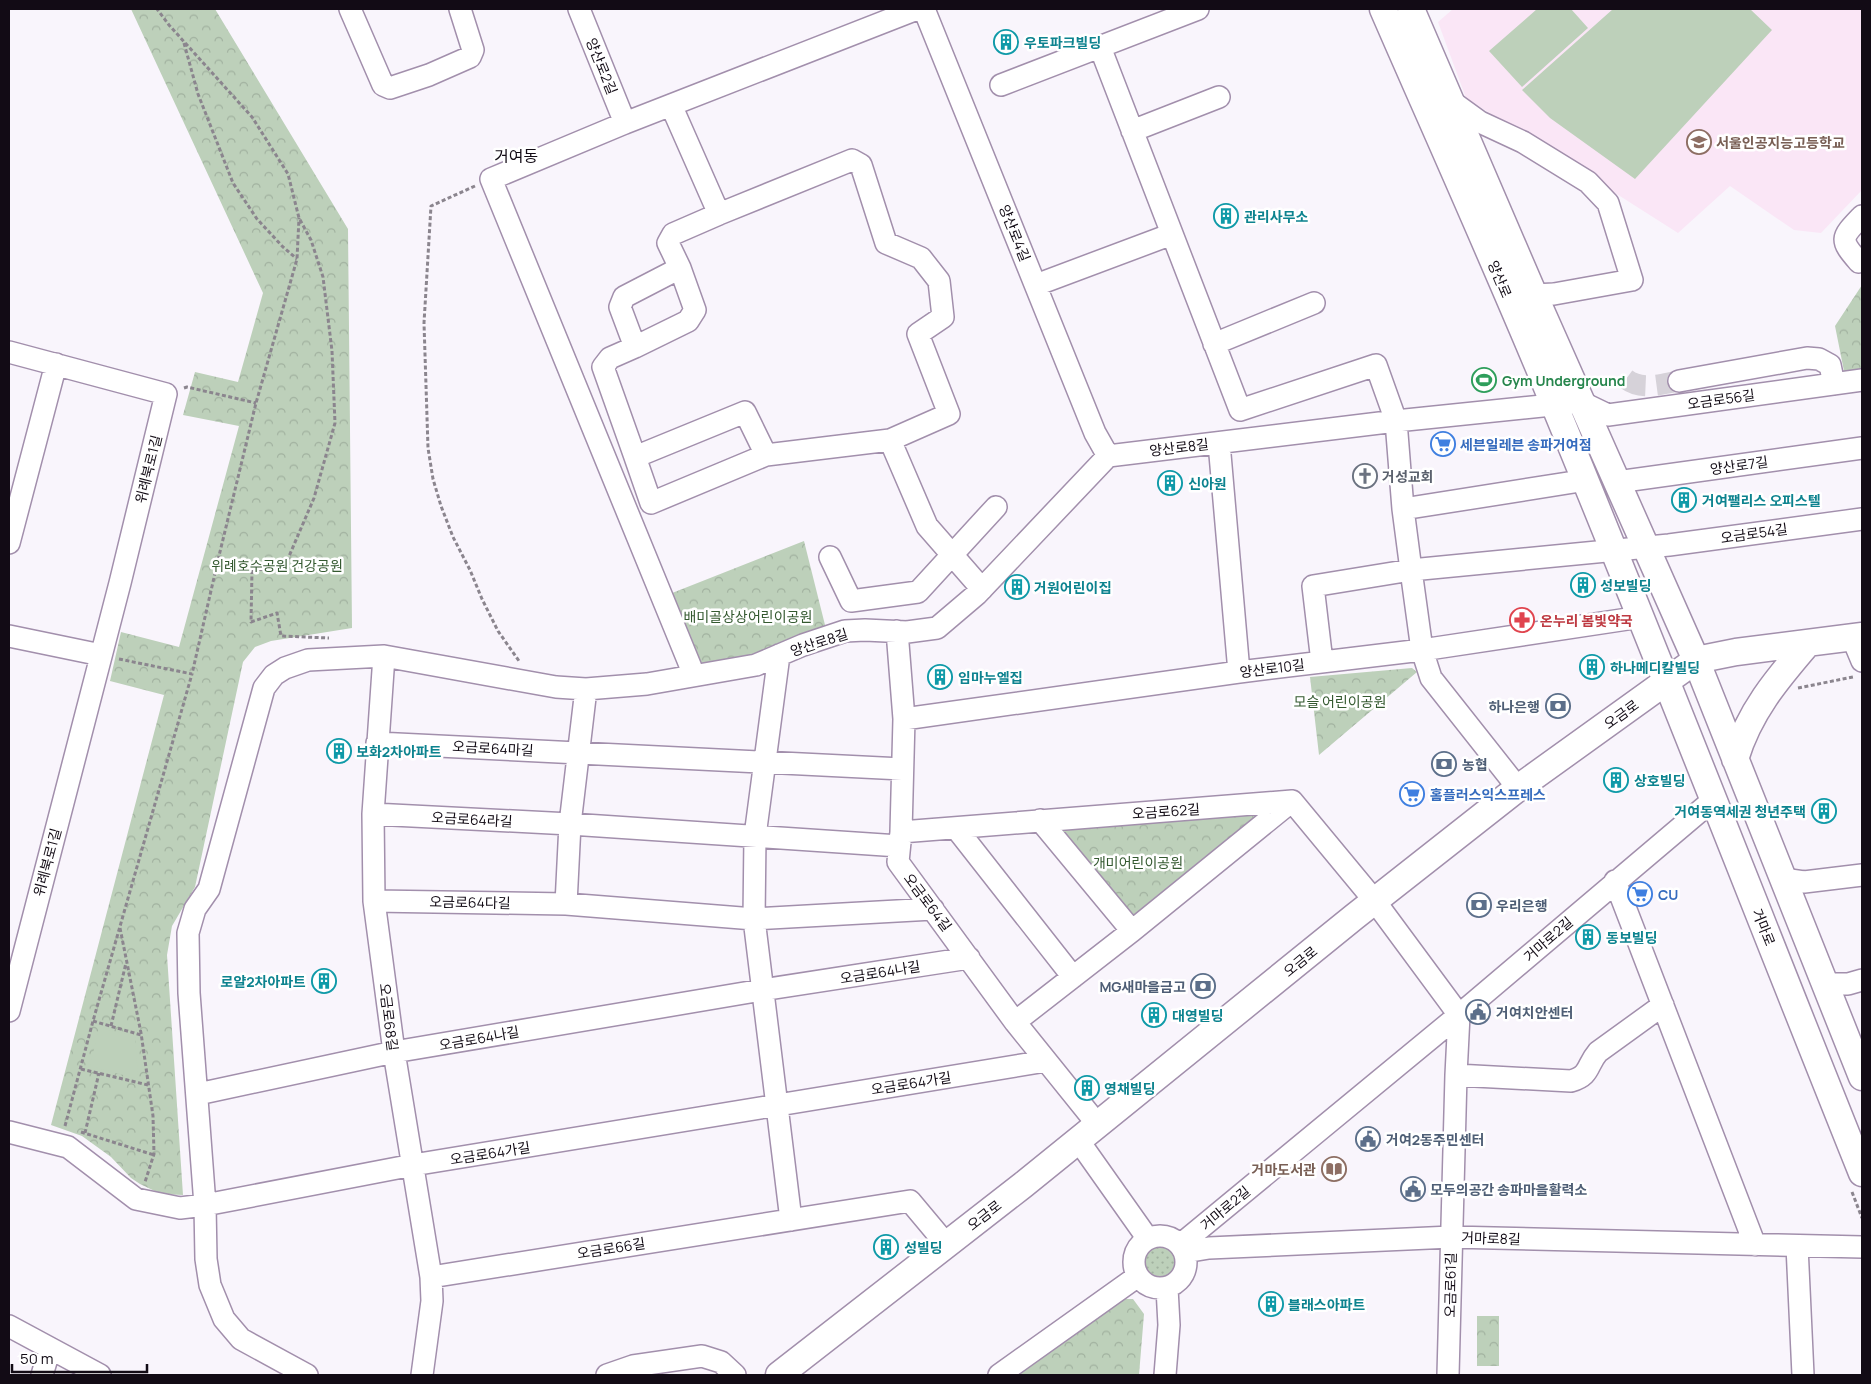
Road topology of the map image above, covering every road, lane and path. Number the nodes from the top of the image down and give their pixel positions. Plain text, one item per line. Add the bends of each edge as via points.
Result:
1 (157, 9) edge
2 (350, 9) edge
3 (460, 9) edge
4 (579, 9) edge
5 (917, 9) edge
6 (924, 9) edge
7 (1198, 9) edge
8 (1383, 9) edge
9 (1411, 9) edge
10 (1173, 13) edge
11 (183, 40) junction
12 (1100, 47) junction
13 (1001, 85) dead end
14 (1219, 97) dead end
15 (1451, 102) junction
16 (672, 105) junction
17 (625, 123) junction
18 (1132, 131) junction
19 (491, 179) junction
20 (719, 214) junction
21 (1862, 216) edge
22 (299, 218) junction
23 (1172, 234) junction
24 (297, 259) junction
25 (1859, 262) dead end
26 (680, 268) junction
27 (1036, 285) junction
28 (1534, 295) junction
29 (1314, 303) dead end
30 (1214, 344) junction
31 (635, 347) junction
32 (9, 352) edge
33 (56, 364) junction
34 (1862, 380) edge
35 (1679, 381) tunnel mouth
36 (1834, 384) junction
37 (166, 394) junction
38 (1581, 402) junction
39 (256, 403) junction
40 (1555, 406) junction
41 (1396, 421) junction
42 (890, 440) junction
43 (1219, 443) junction
44 (1862, 448) edge
45 (766, 455) junction
46 (1108, 456) junction
47 (635, 457) junction
48 (1574, 482) dead end
49 (1617, 482) junction
50 (996, 507) dead end
51 (1403, 509) junction
52 (1862, 519) edge
53 (9, 543) edge
54 (1645, 547) junction
55 (1614, 551) junction
56 (952, 556) junction
57 (830, 557) dead end
58 (218, 560) junction
59 (252, 570) junction
60 (1411, 570) junction
61 (982, 589) junction
62 (1641, 617) junction
63 (897, 632) junction
64 (9, 636) edge
65 (281, 636) dead end
66 (1857, 636) edge
67 (1808, 643) junction
68 (1422, 650) junction
69 (101, 654) junction
70 (779, 655) junction
71 (384, 656) junction
72 (1696, 660) junction
73 (1322, 662) junction
74 (1858, 669) edge
75 (1239, 672) junction
76 (192, 674) junction
77 (694, 675) junction
78 (1667, 681) junction
79 (539, 684) junction
80 (1798, 688) dead end
81 (586, 689) junction
82 (904, 719) junction
83 (377, 743) junction
84 (578, 752) junction
85 (1735, 759) junction
86 (766, 762) junction
87 (902, 769) junction
88 (1518, 788) junction
89 (1712, 800) junction
90 (1292, 801) junction
91 (373, 814) junction
92 (1040, 820) junction
93 (570, 824) junction
94 (956, 828) junction
95 (755, 836) junction
96 (900, 839) junction
97 (1862, 875) edge
98 (1783, 879) junction
99 (1615, 881) junction
100 (1374, 900) junction
101 (374, 901) junction
102 (566, 904) junction
103 (933, 909) junction
104 (754, 919) junction
105 (120, 927) junction
106 (1132, 931) junction
107 (969, 958) junction
108 (127, 960) junction
109 (1073, 977) junction
110 (1862, 980) edge
111 (1825, 984) junction
112 (762, 990) junction
113 (1663, 1005) junction
114 (9, 1011) edge
115 (1459, 1015) junction
116 (93, 1021) junction
117 (1015, 1022) junction
118 (111, 1026) junction
119 (141, 1035) junction
120 (394, 1052) junction
121 (1046, 1061) junction
122 (81, 1069) junction
123 (99, 1073) junction
124 (1456, 1076) junction
125 (1862, 1077) edge
126 (148, 1085) junction
127 (198, 1094) junction
128 (775, 1105) junction
129 (65, 1127) junction
130 (72, 1129) dead end
131 (78, 1131) dead end
132 (9, 1132) edge
133 (64, 1132) dead end
134 (85, 1133) junction
135 (1088, 1133) junction
136 (154, 1155) junction
137 (412, 1165) junction
138 (1862, 1173) edge
139 (143, 1188) dead end
140 (205, 1205) junction
141 (791, 1220) junction
142 (1451, 1237) junction
143 (1148, 1238) junction
144 (946, 1244) junction
145 (1755, 1245) junction
146 (1797, 1246) junction
147 (1862, 1247) edge
148 (1183, 1249) junction
149 (1138, 1276) junction
150 (431, 1277) junction
151 (1167, 1288) junction
152 (9, 1326) edge
153 (50, 1348) junction
154 (42, 1375) edge
155 (100, 1375) edge
156 (307, 1375) edge
157 (422, 1375) edge
158 (606, 1375) edge
159 (735, 1375) edge
160 (779, 1375) edge
161 (999, 1375) edge
162 (1164, 1375) edge
163 (1448, 1375) edge
164 (1803, 1375) edge

1 - 11 path
2 - 3 street via 383,85 390,88 470,57 473,50
4 - 17 street, 양산로2길
5 - 16 street
6 - 27 street, 양산로4길
7 - 10 street
8 - 40 main road, 양산로
9 - 15 main road, 양산로
10 - 12 street
11 - 22 path via 252,117 288,174
11 - 24 path via 198,94 233,183 257,219
12 - 13 street
12 - 18 street
14 - 18 street
15 - 28 main road, 양산로
15 - 28 street via 1480,122 1523,142 1588,182 1608,203 1632,280
16 - 17 street
16 - 20 street
17 - 19 street
18 - 23 street
19 - 77 street
19 - 79 path via 431,206 424,323 428,448 441,506 482,599 498,631
20 - 26 street via 673,234 668,243
20 - 42 street via 852,160 861,165 886,243 921,258 939,281 943,317 918,334 949,414
21 - 25 street via 1846,232 1844,242
22 - 24 path
22 - 59 path via 323,277 332,351 335,423 314,498 284,568
23 - 27 street
23 - 30 street
24 - 39 path
26 - 31 street via 695,310 688,321
26 - 31 street via 624,296 620,307
27 - 46 street, 양산로4길 via 1095,433
28 - 38 main road, 양산로
29 - 30 street
30 - 41 street via 1240,410 1376,365
31 - 47 street via 610,358 603,367
32 - 33 street
33 - 37 street
33 - 53 street
34 - 36 street, 오금로56길
35 - 36 street via 1807,358 1819,359 1830,365
36 - 38 street, 오금로56길 via 1608,415
37 - 39 path via 187,387
37 - 69 street, 위례북로1길
38 - 40 street, 양산로8길
38 - 49 main road, 양산로
39 - 58 path
40 - 41 street, 양산로8길
40 - 55 main road, 양산로
41 - 43 street, 양산로8길
41 - 51 street
42 - 45 street
42 - 56 street via 927,526
43 - 46 street, 양산로8길
43 - 75 street, 양산로8길
44 - 49 street, 양산로7길
45 - 47 street via 745,412
45 - 47 street via 651,503
46 - 61 street, 양산로8길
48 - 51 street
49 - 54 main road, 양산로
50 - 56 street
51 - 60 street
52 - 54 street, 오금로54길
54 - 55 street
54 - 72 main road, 양산로
55 - 60 street
55 - 62 main road, 양산로
56 - 57 street via 918,592 851,601
56 - 61 street
58 - 59 path
58 - 76 path
59 - 65 path via 251,622 277,613
60 - 68 street
60 - 73 street via 1313,586
61 - 63 street, 양산로8길 via 937,628
62 - 68 street, 양산로10길
62 - 78 main road, 양산로
63 - 70 street, 양산로8길 via 845,631
63 - 82 street, 오금로64길
64 - 69 street
66 - 67 main road, 오금로
66 - 74 street
67 - 72 main road, 오금로
67 - 85 main road via 1769,689 1740,739
68 - 73 street, 양산로10길
68 - 88 street via 1431,678
69 - 76 path
69 - 114 street, 위례북로1길
70 - 77 street, 양산로8길 via 756,665
70 - 86 street
71 - 79 street, 양산로8길
71 - 83 street, 오금로68길
71 - 127 street, 양산로8길 via 308,660 285,668 274,675 264,688 209,889 195,909 188,933 189,993
72 - 78 main road, 오금로
72 - 85 main road
73 - 75 street, 양산로10길
74 - 80 path
75 - 82 street, 양산로10길
76 - 105 path
77 - 81 street, 양산로8길 via 647,684
78 - 88 main road, 오금로
78 - 89 main road, 거마로
79 - 81 street, 양산로8길
81 - 84 street
82 - 87 street, 오금로64길
83 - 84 street, 오금로64마길
83 - 91 street, 오금로68길
84 - 86 street, 오금로64마길
84 - 93 street
85 - 98 main road
86 - 87 street, 오금로64마길
86 - 95 street
87 - 96 street, 오금로64길
88 - 100 main road, 오금로
89 - 99 street, 거마로2길
89 - 138 main road, 거마로
90 - 92 street, 오금로62길
90 - 100 street
90 - 106 street
91 - 93 street, 오금로64라길
91 - 101 street, 오금로68길
92 - 94 street, 오금로62길
92 - 106 street
93 - 95 street, 오금로64라길
93 - 102 street
94 - 96 street, 오금로62길
94 - 109 street
95 - 96 street, 오금로64라길
95 - 104 street
96 - 103 street, 오금로64길 via 898,862
97 - 98 street via 1804,882
98 - 111 main road
99 - 113 street
99 - 115 street, 거마로2길
100 - 115 street
100 - 135 main road, 오금로
101 - 102 street, 오금로64다길
101 - 120 street, 오금로68길
102 - 104 street, 오금로64다길
103 - 104 street, 오금로64다길
103 - 107 street, 오금로64길
104 - 112 street
105 - 108 path
105 - 116 path
106 - 109 street
107 - 112 street, 오금로64나길
107 - 117 street, 오금로64길
108 - 118 path
108 - 119 path
109 - 117 street
110 - 111 street
111 - 125 main road
112 - 120 street, 오금로64나길
112 - 128 street
113 - 124 street via 1598,1052 1581,1078 1571,1081
113 - 145 street
115 - 124 street, 오금로61길
115 - 148 street, 거마로2길
116 - 118 path
116 - 122 path
117 - 121 street, 오금로64길
118 - 119 path
119 - 126 path
120 - 127 street, 오금로64나길
120 - 137 street, 오금로68길
121 - 128 street, 오금로64가길
121 - 135 street, 오금로64길
122 - 123 path
122 - 129 path
123 - 126 path
123 - 134 path
124 - 142 street, 오금로61길
126 - 136 path
127 - 140 street, 양산로8길
128 - 137 street, 오금로64가길
128 - 141 street
129 - 130 path
129 - 133 path
131 - 134 path
132 - 140 street, 오금로64가길 via 68,1147 136,1199 180,1208
134 - 136 path
135 - 143 street
135 - 144 main road, 오금로
136 - 139 path
137 - 140 street, 오금로64가길
137 - 150 street, 오금로68길
140 - 156 street, 양산로8길 via 210,1285 224,1320 241,1339
141 - 144 street, 오금로66길 via 910,1200
141 - 150 street, 오금로66길
142 - 145 street, 거마로8길
142 - 148 street, 거마로8길
142 - 163 street, 오금로61길
143 - 148 street via 1166,1236
143 - 149 street via 1134,1259
144 - 160 main road, 오금로
145 - 146 street, 거마로8길
146 - 147 street, 거마로8길
146 - 164 street
148 - 151 street via 1186,1270 1182,1278
149 - 151 street via 1150,1287
149 - 161 street
150 - 157 street, 오금로68길 via 432,1301
151 - 162 street via 1169,1325
152 - 153 street
153 - 154 street
153 - 155 street
158 - 159 street via 633,1366 702,1356 721,1362

